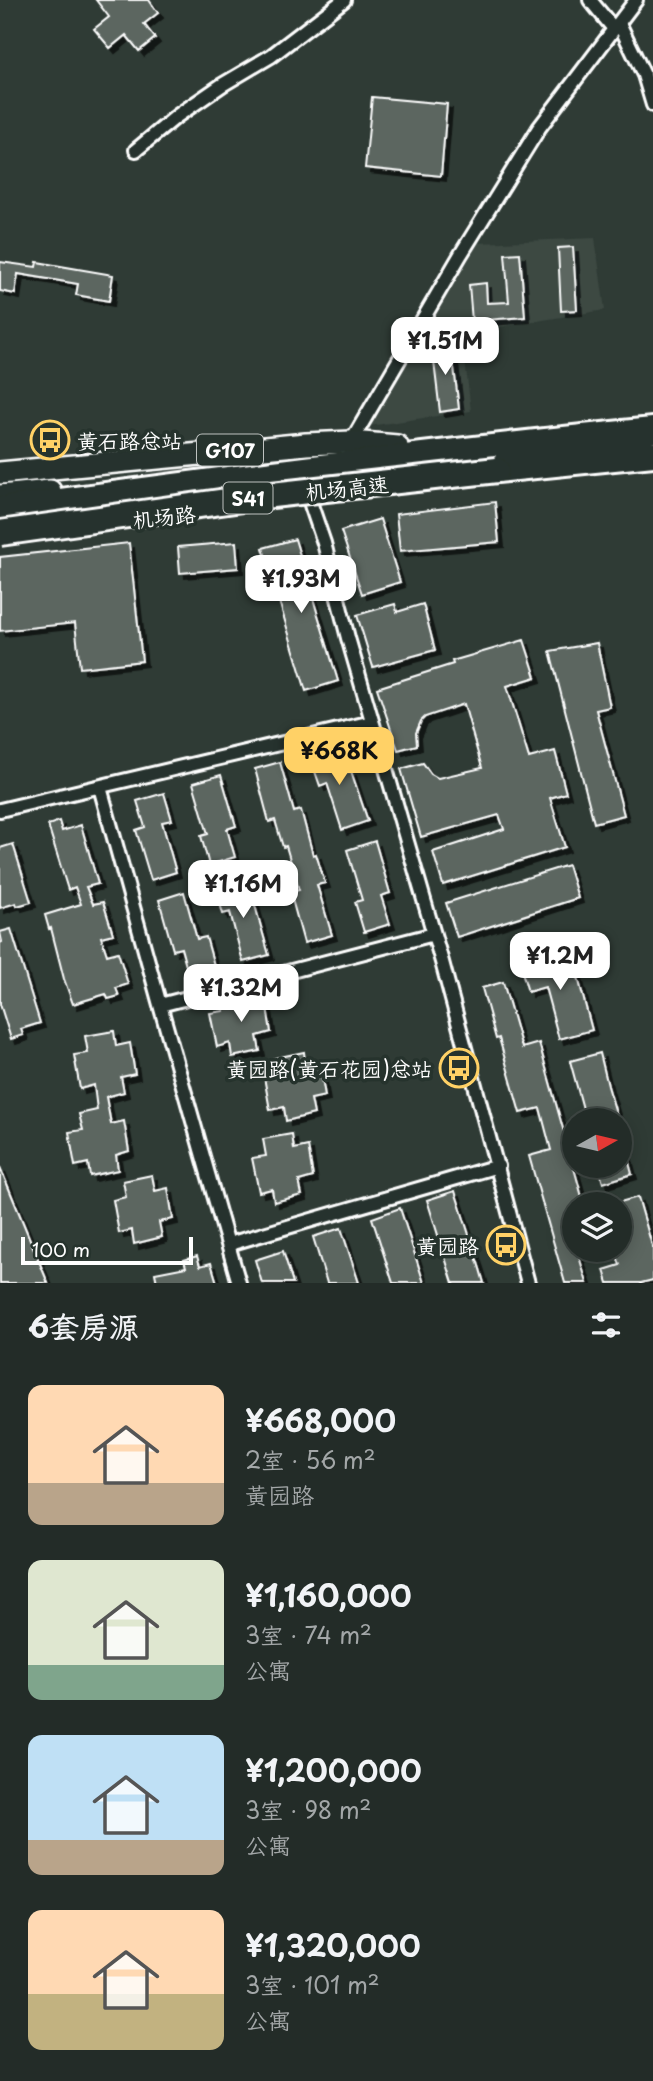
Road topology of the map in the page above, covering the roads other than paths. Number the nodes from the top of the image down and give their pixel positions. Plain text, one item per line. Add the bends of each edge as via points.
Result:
1 (344, 0) edge
2 (590, 0) edge
3 (636, 0) edge
4 (616, 26) junction
5 (653, 105) edge
6 (136, 150) dead end
7 (653, 421) edge
8 (653, 430) edge
9 (351, 442) junction
10 (397, 446) junction
11 (653, 454) edge
12 (653, 461) edge
13 (0, 473) edge
14 (410, 486) junction
15 (162, 488) junction
16 (0, 496) edge
17 (309, 499) junction
18 (0, 512) edge
19 (0, 534) edge
20 (372, 722) junction
21 (100, 787) junction
22 (0, 810) edge
23 (434, 934) junction
24 (159, 1005) junction
25 (498, 1166) junction
26 (229, 1244) junction
27 (239, 1283) edge
28 (528, 1283) edge

1 - 6 street via 271,56 177,116
2 - 4 street
3 - 4 street
4 - 5 street via 644,75
4 - 9 street via 539,128
7 - 10 highway, 机场路 / G107
8 - 18 highway, 机场高速 / S41 via 417,454
9 - 10 highway, 机场路 / G107
9 - 13 highway, 机场路 / G107
10 - 15 highway, 机场路
11 - 19 highway, 机场高速 / S41, bridge via 262,496
12 - 14 highway, 机场路
14 - 15 highway, 机场路 via 342,478
14 - 17 highway, 机场路
15 - 16 highway, 机场路
15 - 18 highway, 机场路
17 - 19 highway, 机场路
17 - 20 street
20 - 21 street
20 - 23 street
21 - 22 street
21 - 24 street
23 - 24 street
23 - 25 street
24 - 26 street
25 - 26 street
25 - 28 street
26 - 27 street

